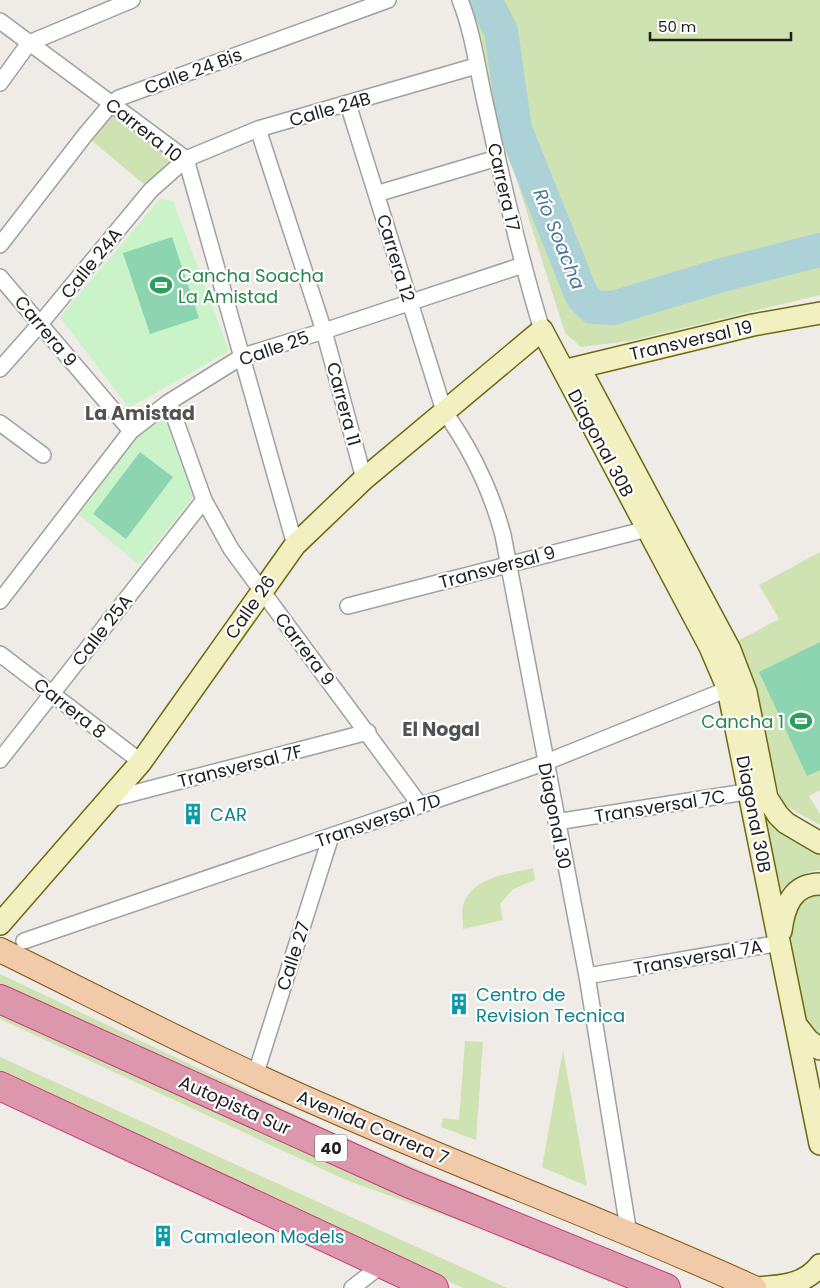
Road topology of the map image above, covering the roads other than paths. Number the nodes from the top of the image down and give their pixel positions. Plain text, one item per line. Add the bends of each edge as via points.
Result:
1 (388, 0) edge
2 (460, 0) edge
3 (124, 2) edge
4 (0, 21) edge
5 (29, 43) junction
6 (476, 66) junction
7 (0, 83) edge
8 (111, 104) junction
9 (348, 104) junction
10 (258, 129) junction
11 (497, 158) junction
12 (186, 159) junction
13 (376, 194) junction
14 (0, 245) edge
15 (523, 265) junction
16 (0, 277) edge
17 (409, 301) junction
18 (820, 313) edge
19 (40, 324) junction
20 (542, 330) junction
21 (324, 332) junction
22 (243, 356) junction
23 (0, 369) edge
24 (571, 369) junction
25 (169, 402) junction
26 (444, 411) junction
27 (0, 423) edge
28 (131, 431) junction
29 (43, 455) dead end
30 (364, 479) junction
31 (204, 500) junction
32 (647, 529) junction
33 (295, 545) junction
34 (508, 565) junction
35 (261, 590) junction
36 (0, 601) edge
37 (348, 606) dead end
38 (0, 654) edge
39 (728, 689) junction
40 (52, 694) junction
41 (368, 732) junction
42 (0, 760) edge
43 (141, 762) junction
44 (544, 763) junction
45 (757, 790) junction
46 (111, 799) junction
47 (420, 805) junction
48 (556, 822) junction
49 (331, 836) junction
50 (820, 842) edge
51 (820, 884) edge
52 (0, 924) edge
53 (24, 941) dead end
54 (780, 943) junction
55 (0, 950) edge
56 (586, 976) junction
57 (0, 999) edge
58 (796, 1023) junction
59 (820, 1049) edge
60 (255, 1076) junction
61 (0, 1086) edge
62 (820, 1144) edge
63 (629, 1234) junction
64 (383, 1264) junction
65 (820, 1265) edge
66 (352, 1288) edge
67 (434, 1288) edge
68 (666, 1288) edge
69 (754, 1288) edge

1 - 8 street, Calle 24 Bis via 119,98
2 - 6 street, Carrera 17 via 468,21
3 - 5 street
4 - 5 street, Carrera 10
5 - 7 street
5 - 8 street, Carrera 10
6 - 9 street, Calle 24B
6 - 11 street, Carrera 17
8 - 12 street, Carrera 10
8 - 14 street, Calle 24 Bis
9 - 10 street, Calle 24B
9 - 13 street, Carrera 12
10 - 12 street, Calle 24B
10 - 21 street, Carrera 11
11 - 13 street
11 - 15 street, Carrera 17
12 - 19 street, Calle 24A via 151,190
12 - 22 street, Carrera 10
13 - 17 street, Carrera 12
15 - 17 street, Calle 25
15 - 20 street, Carrera 17
16 - 19 street, Carrera 9
17 - 21 street, Calle 25
17 - 26 street, Carrera 12
18 - 24 main road, Transversal 19 via 753,325
19 - 23 street, Calle 24A
19 - 28 street, Carrera 9
20 - 24 main road, Carrera 17
20 - 26 main road, Calle 26
21 - 22 street, Calle 25
21 - 30 street, Carrera 11
22 - 25 street, Calle 25
22 - 33 street, Carrera 10
24 - 32 main road, Diagonal 30B
24 - 45 main road, Diagonal 30B via 730,650 746,692
25 - 28 street, Calle 25
25 - 31 street, Carrera 9
26 - 30 main road, Calle 26
26 - 34 street, Diagonal 30 via 484,478 497,512
27 - 29 street
28 - 36 street, Calle 25
30 - 33 main road, Calle 26
31 - 35 street, Carrera 9 via 232,550
31 - 40 street, Calle 25A
32 - 34 street, Transversal 9
32 - 39 main road, Diagonal 30B via 710,647
33 - 35 main road, Calle 26
34 - 37 street, Transversal 9
34 - 44 street, Diagonal 30
35 - 41 street, Carrera 9
35 - 43 main road, Calle 26
38 - 40 street, Carrera 8
39 - 44 street, Transversal 7D
39 - 45 main road, Diagonal 30B
40 - 42 street, Calle 25A
40 - 43 street, Carrera 8
41 - 46 street, Transversal 7F
41 - 47 street, Carrera 9
43 - 46 main road, Calle 26
44 - 47 street, Transversal 7D
44 - 48 street, Diagonal 30
45 - 48 street, Transversal 7C
45 - 50 main road via 786,823
45 - 54 main road, Diagonal 30B
46 - 52 main road, Calle 26
47 - 49 street, Transversal 7D
48 - 56 street, Diagonal 30
49 - 53 street, Transversal 7D
49 - 60 street, Calle 27
51 - 54 main road via 805,886 788,901
54 - 56 street, Transversal 7A
54 - 58 main road, Diagonal 30B
55 - 60 main road, Avenida Carrera 7
56 - 63 street, Diagonal 30
57 - 68 highway, Autopista Sur / 40 via 408,1183
58 - 59 main road via 808,1040
58 - 62 main road, Diagonal 30B
60 - 63 main road, Avenida Carrera 7
61 - 64 highway
63 - 69 main road, Avenida Carrera 7
64 - 66 street
64 - 67 highway
65 - 69 main road via 806,1278 782,1287

